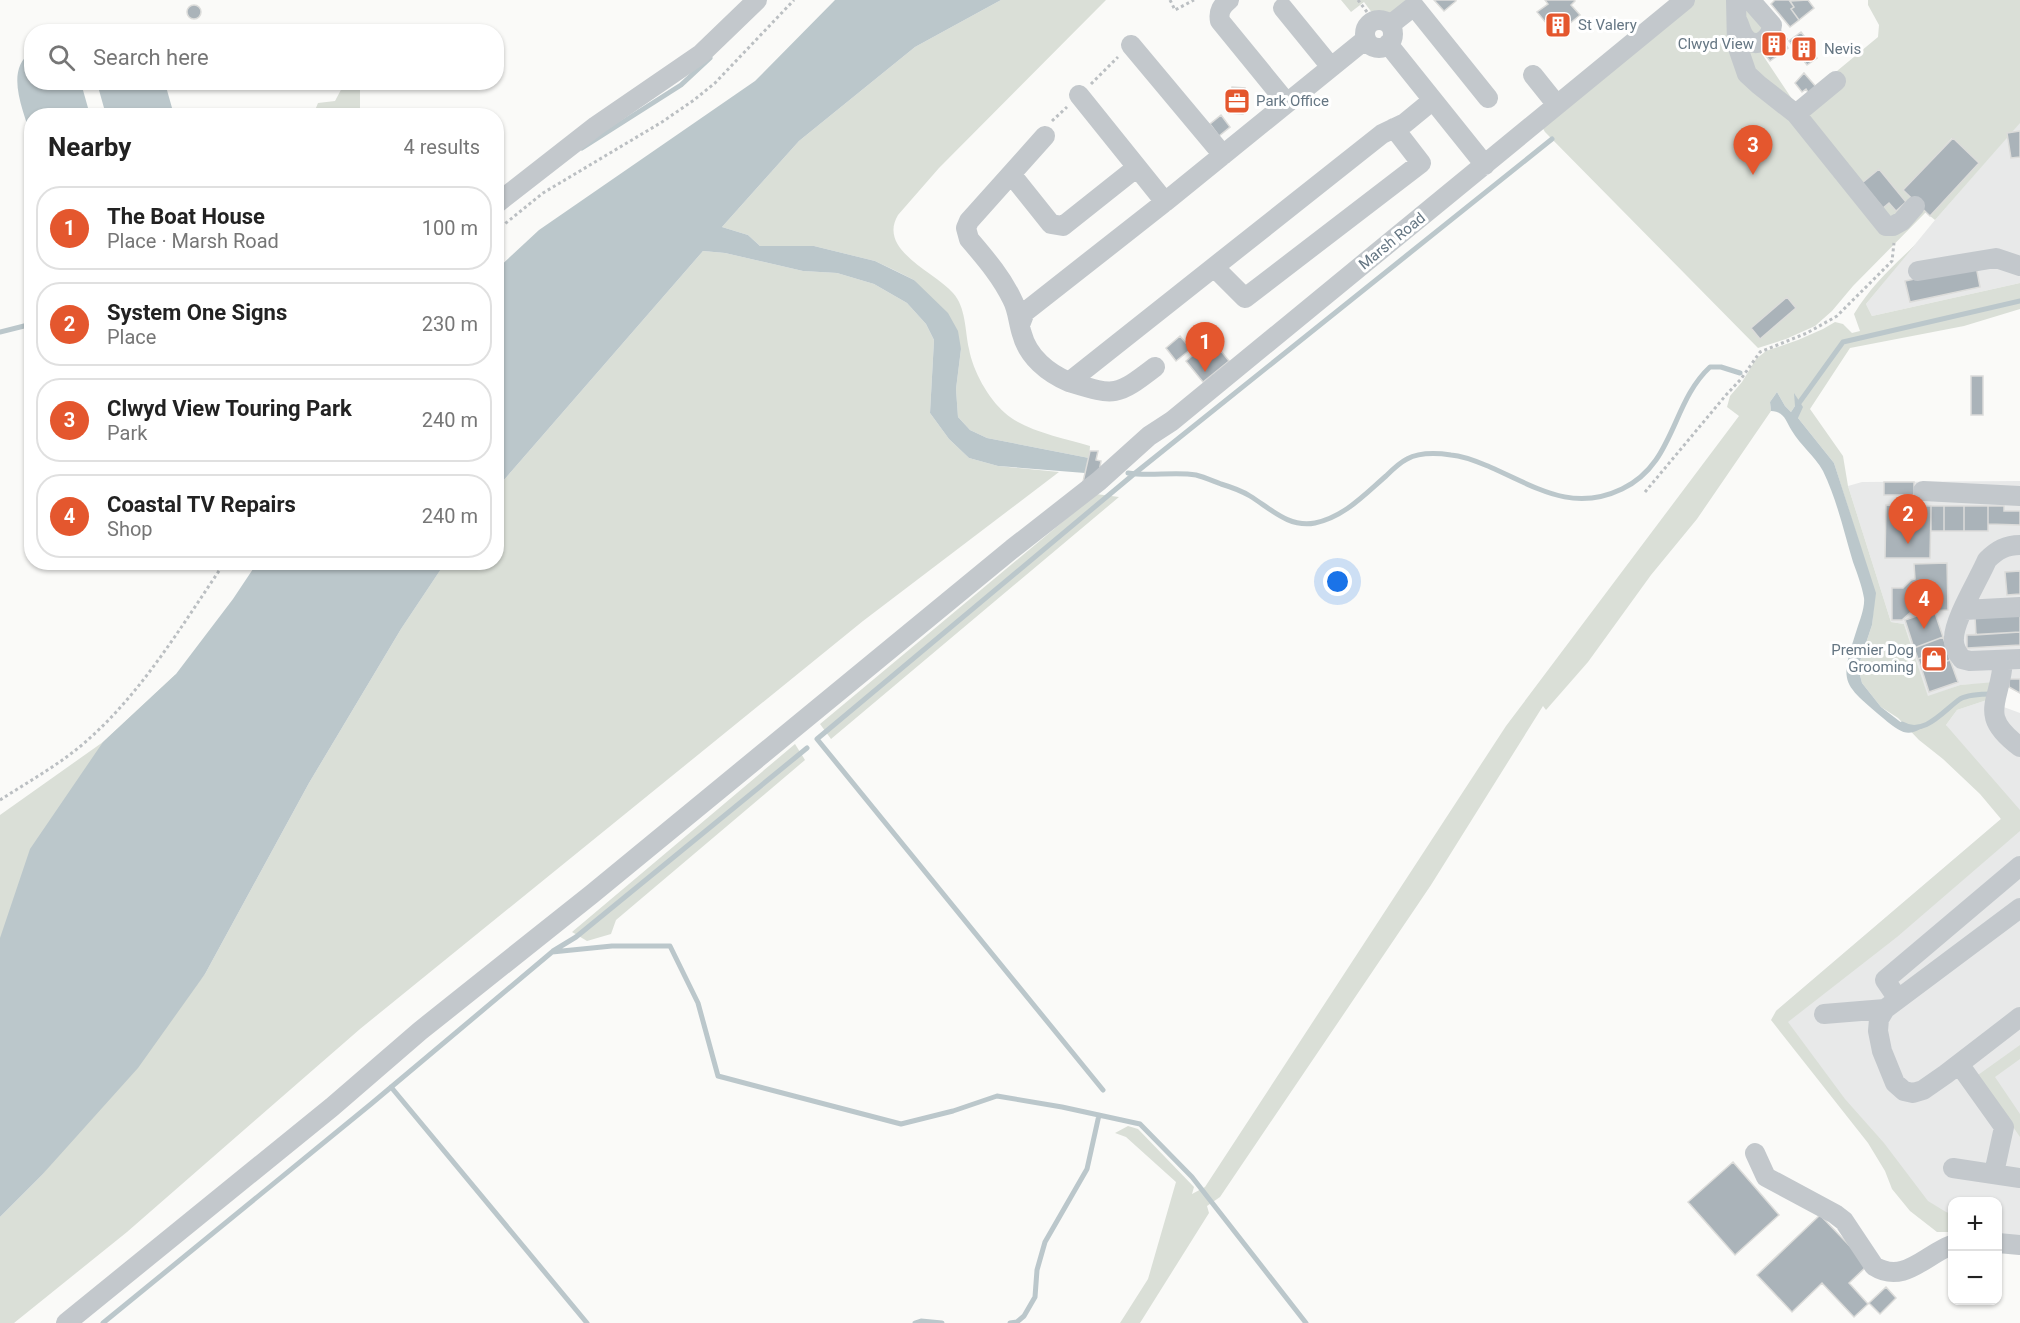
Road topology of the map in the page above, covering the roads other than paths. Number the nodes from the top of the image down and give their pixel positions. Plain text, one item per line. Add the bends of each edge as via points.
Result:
1 (757, 0) edge
2 (1685, 0) edge
3 (1736, 0) edge
4 (1750, 0) edge
5 (1227, 1) edge
6 (1283, 8) dead end
7 (1737, 21) junction
8 (1382, 22) junction
9 (1366, 39) junction
10 (1131, 45) dead end
11 (1388, 45) junction
12 (1332, 67) junction
13 (1533, 75) dead end
14 (1836, 81) dead end
15 (1078, 96) dead end
16 (1488, 98) dead end
17 (1433, 100) junction
18 (1287, 103) junction
19 (1557, 105) junction
20 (1796, 114) junction
21 (1394, 128) junction
22 (1045, 136) dead end
23 (1223, 155) junction
24 (1485, 165) junction
25 (1136, 168) junction
26 (1011, 174) junction
27 (504, 198) edge
28 (1165, 202) junction
29 (1915, 206) dead end
30 (1214, 267) junction
31 (2020, 267) edge
32 (1918, 271) dead end
33 (1020, 325) junction
34 (1155, 367) dead end
35 (1069, 382) junction
36 (1923, 491) dead end
37 (2020, 496) edge
38 (2016, 543) edge
39 (2020, 607) edge
40 (1964, 610) junction
41 (2011, 659) edge
42 (2020, 747) edge
43 (2020, 866) edge
44 (2020, 908) edge
45 (1892, 1004) junction
46 (1824, 1014) dead end
47 (2020, 1017) edge
48 (1959, 1064) junction
49 (1755, 1153) dead end
50 (1953, 1168) dead end
51 (1994, 1173) junction
52 (2020, 1178) edge
53 (2002, 1243) edge
54 (2020, 1245) edge
55 (1948, 1248) edge
56 (66, 1323) edge

1 - 27 street via 701,54 596,126
2 - 19 street, Marsh Road
3 - 7 street
4 - 7 street via 1772,25 1766,40 1752,42 1744,37
5 - 18 street via 1221,7 1220,21
6 - 12 street
7 - 20 street via 1737,45 1747,74
8 - 9 street via 1367,26
8 - 11 street via 1393,36
8 - 16 street via 1414,6
9 - 11 street via 1376,48
9 - 12 street
10 - 23 street
11 - 17 street
12 - 18 street
13 - 19 street
14 - 20 street
15 - 25 street
17 - 21 street
17 - 24 street
18 - 23 street
19 - 24 street, Marsh Road
20 - 29 street via 1886,226 1902,221
21 - 30 street
21 - 30 street via 1421,163 1412,170 1245,298
22 - 26 street
23 - 28 street
24 - 56 street, Marsh Road
25 - 26 street via 1062,226 1051,224
25 - 28 street
26 - 33 street via 969,221 966,233 1003,282 1014,301
28 - 33 street via 1025,312
30 - 35 street
31 - 32 street via 1996,258
33 - 35 street via 1027,347 1037,360
34 - 35 street via 1123,390 1113,392
36 - 37 street
38 - 40 street via 1987,560
39 - 40 street
40 - 41 street via 1954,637 1956,652 1962,659
41 - 42 street via 1998,693 1994,718
43 - 45 street via 1885,980
44 - 45 street
45 - 46 street
45 - 48 street via 1879,1019 1878,1031 1895,1083 1913,1093
47 - 48 street
48 - 51 street via 2004,1127
49 - 55 street via 1766,1177 1844,1221 1880,1270 1910,1269
50 - 51 street
51 - 52 street
53 - 54 street

